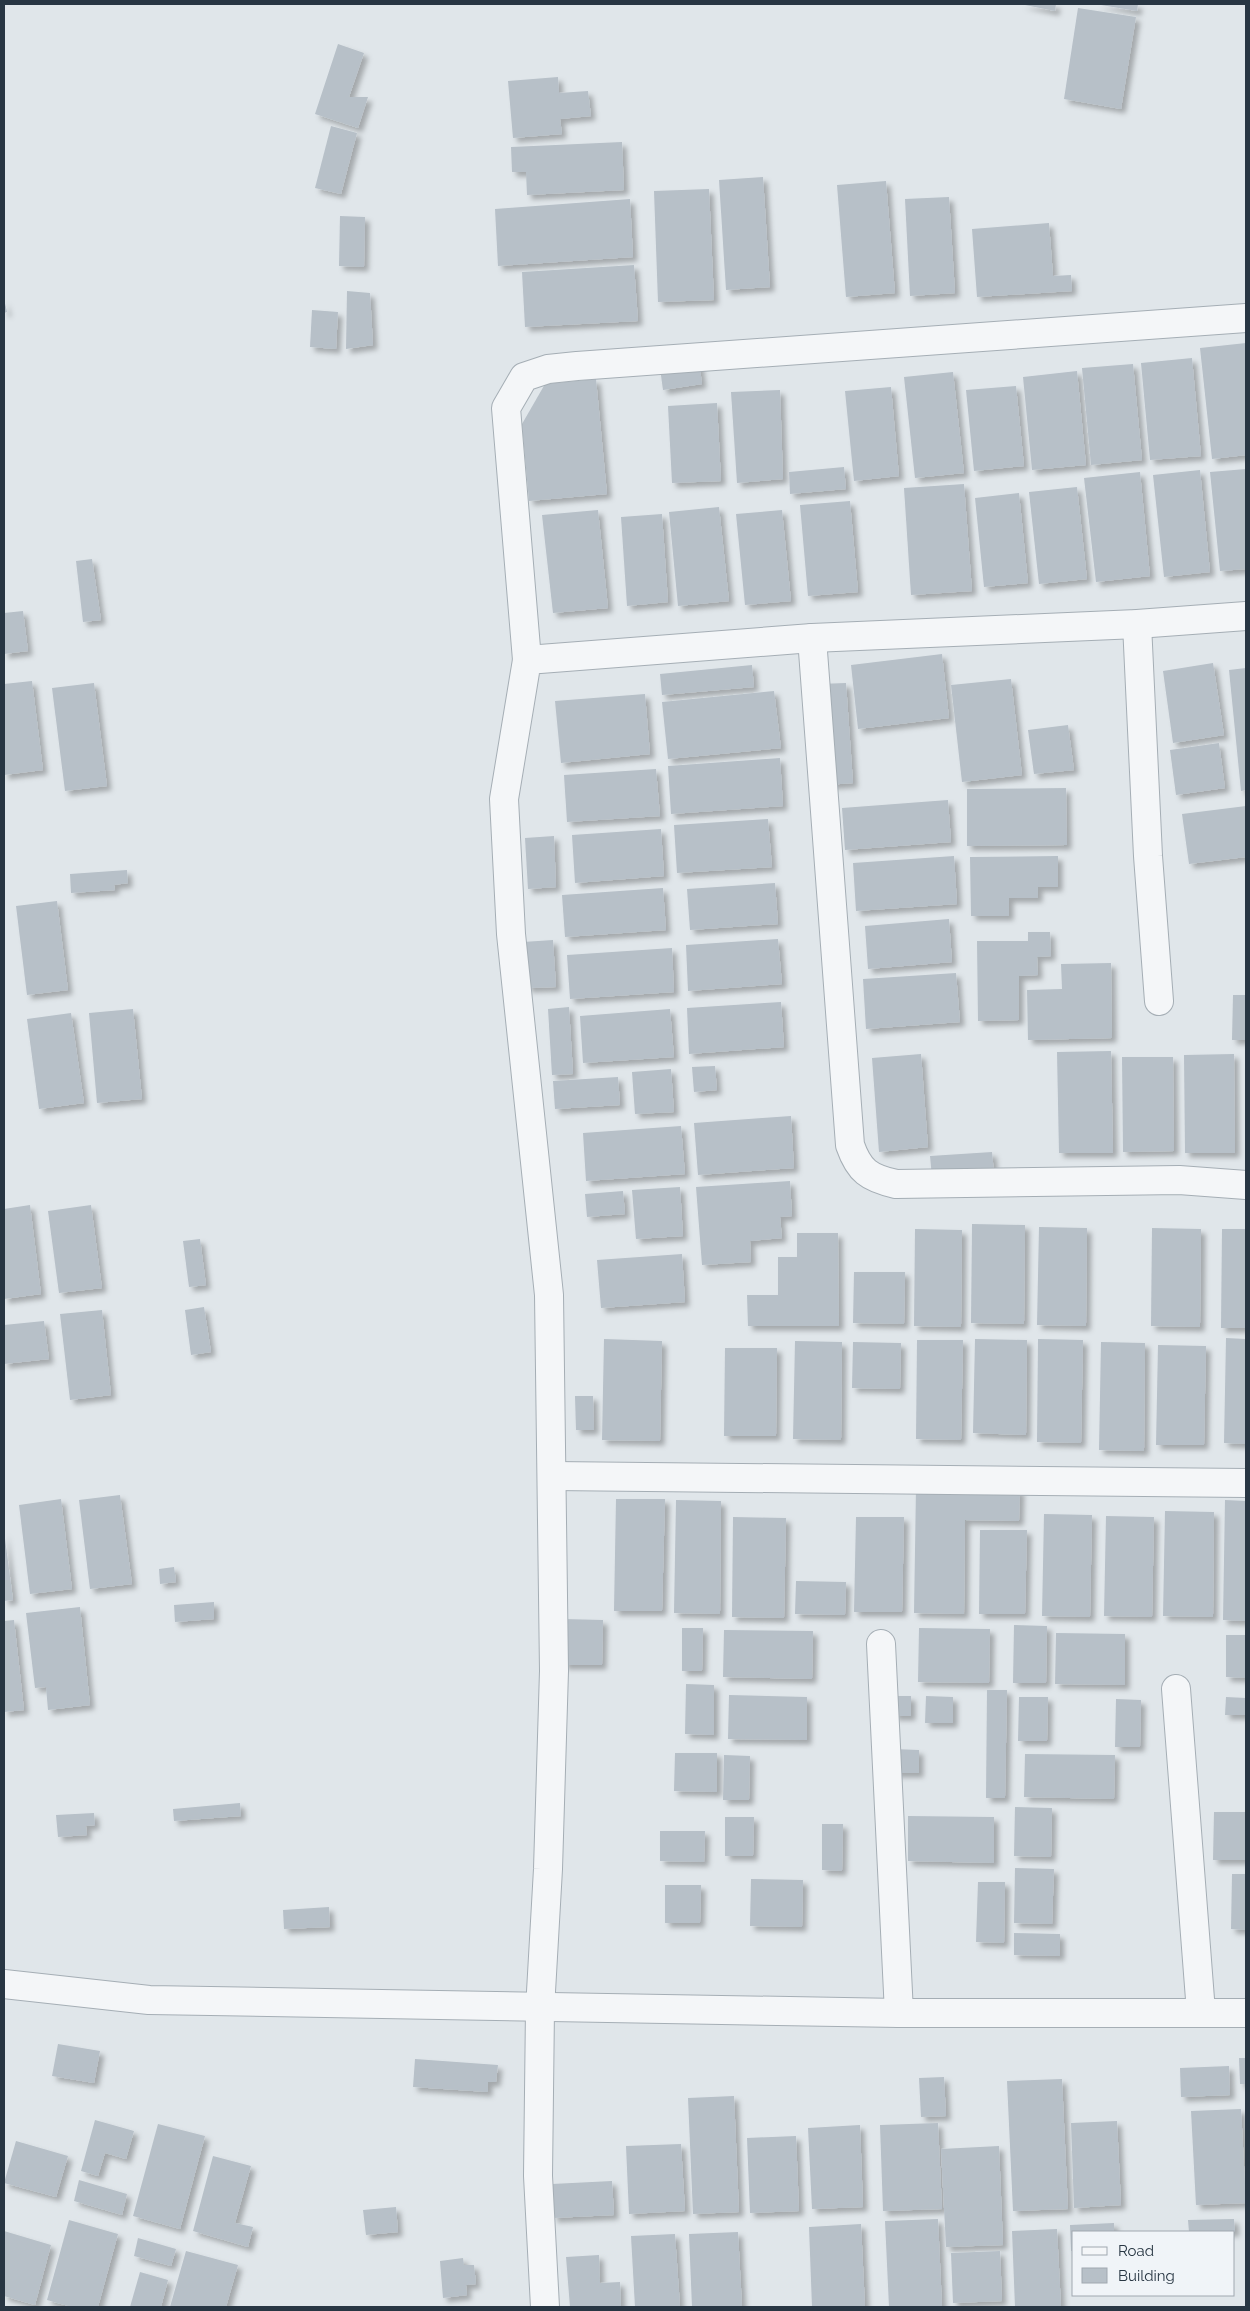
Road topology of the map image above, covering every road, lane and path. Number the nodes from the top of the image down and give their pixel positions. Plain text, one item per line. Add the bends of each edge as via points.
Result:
1 (1246, 318) edge
2 (1246, 616) edge
3 (1137, 624) junction
4 (812, 638) junction
5 (527, 660) junction
6 (1159, 1001) dead end
7 (1246, 1185) edge
8 (553, 1476) junction
9 (1246, 1483) edge
10 (881, 1644) dead end
11 (1176, 1689) dead end
12 (4, 1984) edge
13 (540, 2008) junction
14 (1201, 2012) junction
15 (899, 2013) junction
16 (1246, 2013) edge
17 (545, 2307) edge

1 - 5 street via 577,366 548,369 524,377 506,408
2 - 3 street
3 - 4 street
3 - 6 street via 1148,856
4 - 5 street
4 - 7 street via 850,1145 856,1163 880,1180 896,1184 1179,1180
5 - 8 street via 504,799 511,934 549,1294
8 - 9 street
8 - 13 street via 554,1671
10 - 15 street
11 - 14 street
12 - 13 street via 149,2000
13 - 15 street
13 - 17 street via 538,2176
14 - 15 street
14 - 16 street

